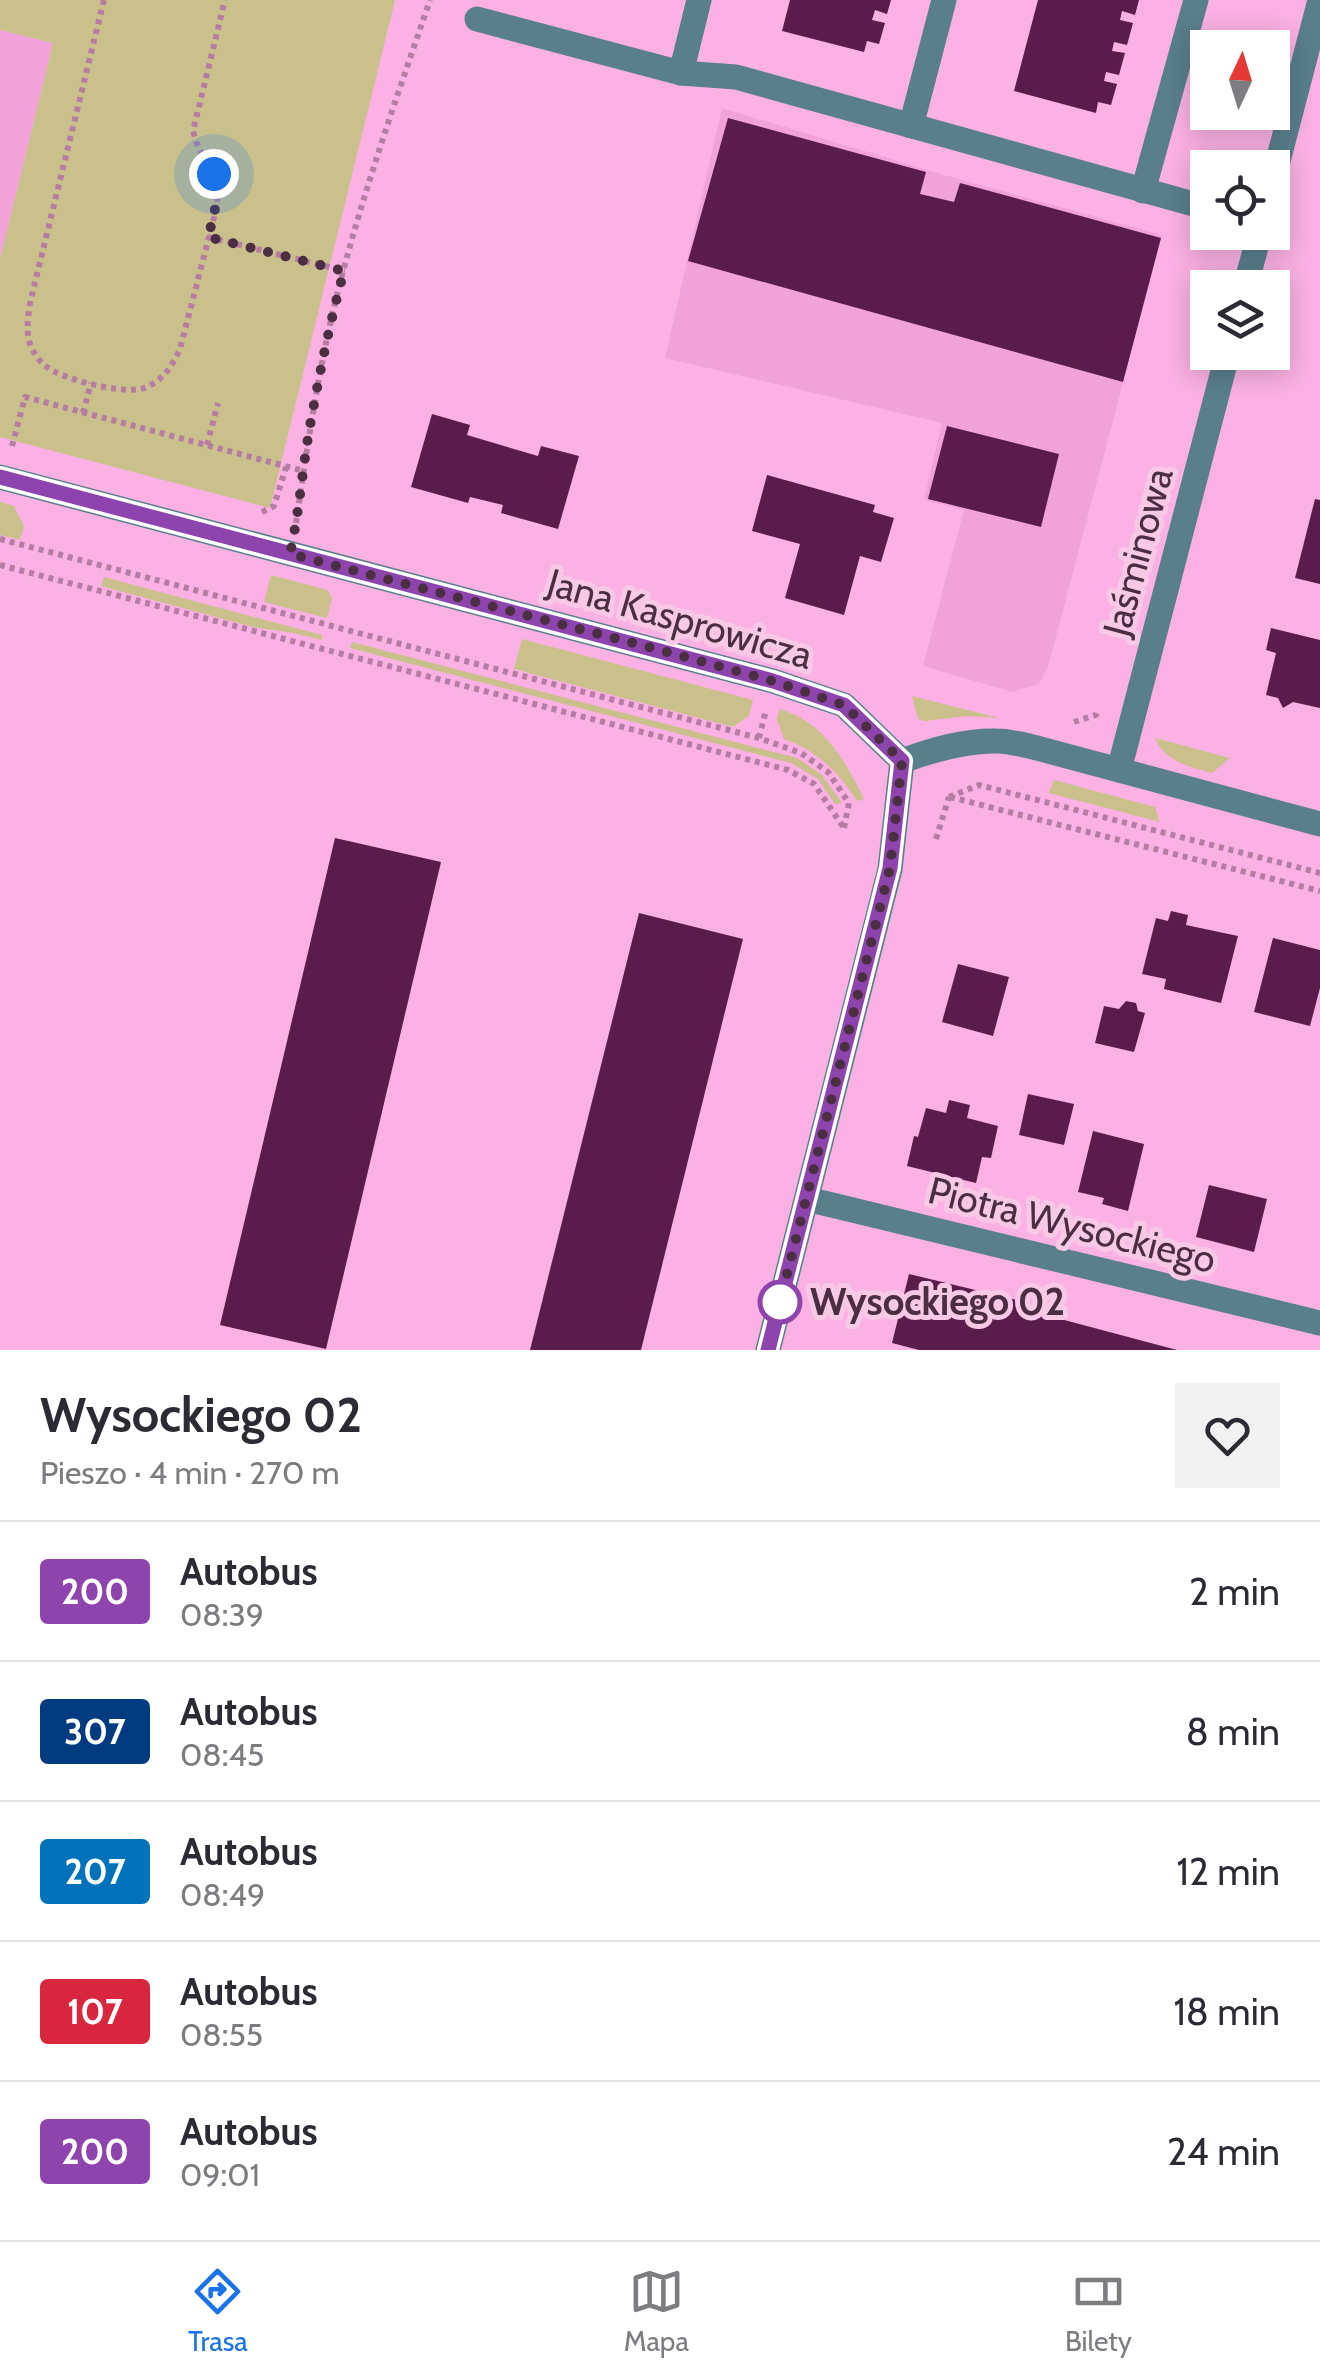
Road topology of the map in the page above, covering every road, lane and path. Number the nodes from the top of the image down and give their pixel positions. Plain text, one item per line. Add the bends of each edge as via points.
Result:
1 (104, 0) edge
2 (225, 0) edge
3 (430, 0) edge
4 (699, 0) edge
5 (944, 0) edge
6 (1196, 0) edge
7 (1320, 0) edge
8 (477, 19) dead end
9 (681, 73) junction
10 (911, 126) junction
11 (1281, 150) edge
12 (1143, 191) junction
13 (1190, 203) edge
14 (208, 237) junction
15 (344, 271) junction
16 (1223, 370) edge
17 (91, 383) junction
18 (218, 403) dead end
19 (83, 413) junction
20 (207, 445) junction
21 (11, 450) dead end
22 (286, 466) junction
23 (304, 472) junction
24 (0, 477) edge
25 (256, 516) dead end
26 (0, 540) edge
27 (290, 554) junction
28 (0, 565) edge
29 (902, 761) junction
30 (1119, 770) junction
31 (949, 797) junction
32 (1320, 824) edge
33 (936, 840) dead end
34 (1320, 873) edge
35 (1320, 891) edge
36 (807, 1199) junction
37 (1320, 1324) edge
38 (768, 1350) edge

1 - 17 path via 28,322 32,348 47,368
2 - 14 path via 193,131 218,187
3 - 15 path
4 - 9 street
5 - 10 street
6 - 12 street
7 - 11 street
8 - 9 street
9 - 10 street via 736,78
10 - 12 street
12 - 13 street
14 - 15 path
14 - 17 path via 170,368 154,384 132,391
15 - 23 path
16 - 30 street, Jaśminowa
17 - 19 path
18 - 20 path
19 - 20 path
19 - 21 path via 25,398
20 - 22 path
22 - 23 path
22 - 25 path via 274,506
23 - 27 path
24 - 27 street, Jana Kasprowicza
26 - 28 path via 787,748 828,772 849,803 844,828 814,784 788,770
27 - 29 street, Jana Kasprowicza via 844,705
29 - 30 street via 999,741
29 - 36 street via 890,868
30 - 32 street
31 - 33 path
31 - 34 path via 979,784
31 - 35 path
36 - 37 street, Piotra Wysockiego
36 - 38 street

